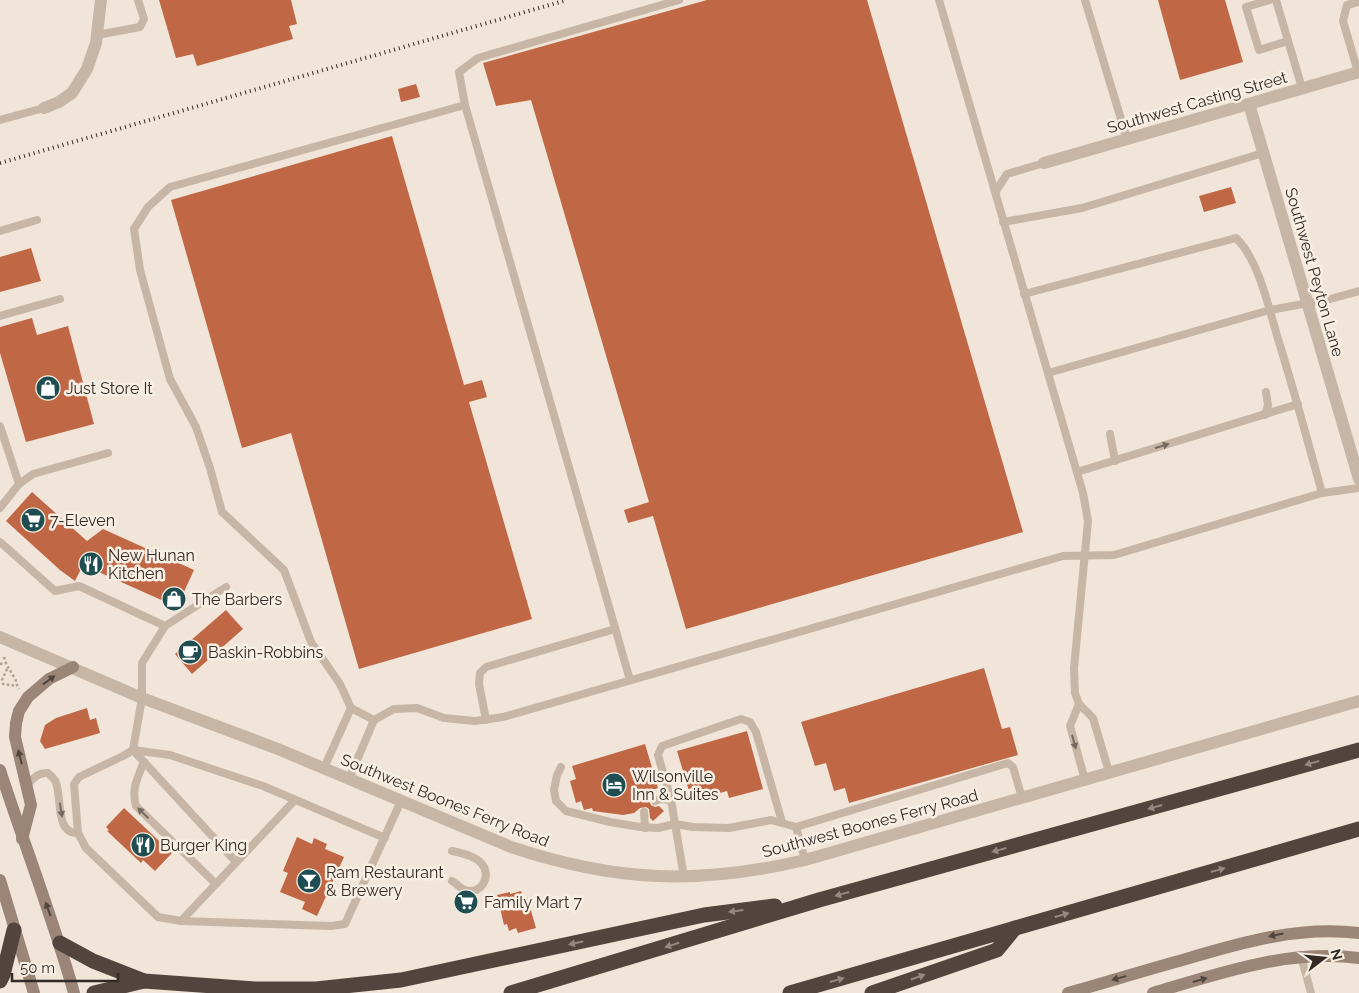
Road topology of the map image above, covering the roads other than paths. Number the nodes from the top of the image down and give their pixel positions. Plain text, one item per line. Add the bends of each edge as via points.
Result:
1 (101, 0) edge
2 (138, 0) edge
3 (679, 0) edge
4 (939, 0) edge
5 (1085, 0) edge
6 (1270, 0) edge
7 (1276, 0) edge
8 (1359, 2) edge
9 (97, 35) junction
10 (1288, 41) junction
11 (1359, 72) edge
12 (1302, 88) junction
13 (1249, 104) junction
14 (465, 105) junction
15 (44, 108) joint
16 (0, 120) edge
17 (1127, 139) junction
18 (1263, 153) junction
19 (1044, 163) joint
20 (996, 191) junction
21 (37, 220) dead end
22 (1003, 222) junction
23 (0, 231) edge
24 (1359, 291) edge
25 (1024, 294) junction
26 (60, 299) dead end
27 (1308, 303) junction
28 (1270, 310) junction
29 (0, 316) edge
30 (1048, 373) junction
31 (1266, 392) dead end
32 (1298, 404) junction
33 (1265, 415) junction
34 (1, 430) edge
35 (1110, 434) dead end
36 (108, 453) dead end
37 (1115, 461) junction
38 (1077, 472) junction
39 (1359, 479) edge
40 (19, 484) junction
41 (1359, 488) edge
42 (1322, 493) junction
43 (0, 508) edge
44 (0, 542) edge
45 (1084, 556) junction
46 (226, 587) dead end
47 (165, 626) junction
48 (615, 629) junction
49 (0, 637) edge
50 (73, 667) junction
51 (630, 680) junction
52 (142, 698) junction
53 (1359, 701) edge
54 (1079, 704) junction
55 (351, 708) junction
56 (374, 720) junction
57 (486, 720) junction
58 (133, 750) junction
59 (1359, 750) edge
60 (144, 762) junction
61 (324, 768) junction
62 (561, 768) dead end
63 (0, 770) edge
64 (1109, 772) junction
65 (349, 779) junction
66 (1085, 780) junction
67 (27, 785) junction
68 (1022, 798) junction
69 (295, 800) junction
70 (671, 800) junction
71 (401, 801) junction
72 (655, 802) dead end
73 (644, 812) dead end
74 (782, 822) junction
75 (675, 824) junction
76 (796, 826) junction
77 (645, 828) junction
78 (1359, 829) edge
79 (78, 833) junction
80 (385, 838) junction
81 (22, 839) junction
82 (452, 851) dead end
83 (805, 860) junction
84 (236, 862) junction
85 (684, 877) junction
86 (0, 880) edge
87 (452, 881) dead end
88 (216, 884) junction
89 (819, 900) junction
90 (182, 921) junction
91 (1015, 928) junction
92 (14, 930) junction
93 (1359, 933) edge
94 (60, 943) junction
95 (1301, 956) junction
96 (1359, 958) edge
97 (0, 981) edge
98 (144, 981) junction
99 (34, 993) edge
100 (74, 993) edge
101 (94, 993) edge
102 (511, 993) edge
103 (790, 993) edge
104 (872, 993) edge
105 (1068, 993) edge
106 (1156, 993) edge
107 (1311, 993) edge

1 - 9 street
2 - 9 lane via 144,19 140,27
3 - 14 lane via 478,58 459,72
4 - 20 lane
5 - 17 lane
6 - 10 lane via 1246,7 1258,50
7 - 10 lane
8 - 11 lane via 1347,6 1344,21
9 - 15 street via 87,69 72,93
10 - 12 lane
11 - 12 street, Southwest Casting Street
12 - 13 street, Southwest Casting Street
13 - 17 street, Southwest Casting Street
13 - 18 street, Southwest Peyton Lane
14 - 48 lane
14 - 55 lane via 170,187 148,207 134,229 140,270 170,379 196,427 222,512 284,570 311,642 340,684
15 - 16 lane
17 - 19 street, Southwest Casting Street
18 - 22 lane via 1082,208
18 - 27 street, Southwest Peyton Lane
19 - 20 lane via 1006,174
20 - 22 lane
21 - 23 lane
22 - 25 lane
24 - 27 lane
25 - 28 lane via 1236,238 1252,259
25 - 30 lane
26 - 29 lane
27 - 28 lane
27 - 39 street, Southwest Peyton Lane
28 - 30 lane
28 - 32 lane
30 - 38 lane
31 - 33 lane via 1268,406
32 - 33 lane
32 - 42 lane
37 -> 33 lane
34 - 40 lane
35 - 37 lane
36 - 40 lane via 33,474
37 - 38 lane
38 - 45 lane via 1088,522
40 - 43 lane
41 - 42 lane
42 - 45 lane via 1114,554
44 - 47 lane via 55,591 79,586
45 - 51 lane via 1063,556
45 - 54 lane via 1074,668
46 - 47 lane
47 - 52 lane via 142,663
48 - 51 lane
48 - 57 lane via 486,667 480,673 478,684
49 - 50 street, Southwest Boones Ferry Road
50 - 52 street, Southwest Boones Ferry Road
67 -> 50 main road via 15,737 19,711 28,697 49,679
51 - 57 lane
52 - 58 lane
52 - 61 street, Southwest Boones Ferry Road
53 - 64 street, Southwest Boones Ferry Road
54 - 64 lane via 1093,718
54 -> 66 lane via 1070,726
55 - 56 lane
55 - 61 lane
56 - 57 lane via 394,709 417,708 444,718 475,722
56 - 65 lane
58 - 60 lane
58 - 69 lane via 170,755
58 - 79 lane via 79,777 74,784
59 -> 89 highway
60 - 84 lane
88 -> 60 lane via 136,806 134,788
61 - 65 street, Southwest Boones Ferry Road
62 - 77 lane via 554,790 556,801 566,811
63 - 81 main road
64 - 66 street, Southwest Boones Ferry Road
65 - 71 street, Southwest Boones Ferry Road
66 - 68 street, Southwest Boones Ferry Road
67 -> 79 lane via 37,775 48,773 56,783 66,830
67 - 81 main road via 31,805
68 - 76 lane via 1013,767 1008,763
68 - 83 street, Southwest Boones Ferry Road
69 - 80 lane
69 - 84 lane
70 - 72 lane
70 - 74 lane via 658,755 662,746 741,719 750,722 756,732
70 - 75 lane
71 - 80 lane
71 - 85 street, Southwest Boones Ferry Road via 511,847 551,860 623,874
73 - 77 lane
74 - 75 lane via 771,820 729,828
74 - 76 lane
75 - 77 lane
75 - 85 lane
76 - 83 lane
91 -> 78 highway
79 - 90 lane via 86,848 158,917
80 - 90 lane via 345,924
94 -> 81 main road
82 - 87 lane via 480,862 486,868 486,878 476,889 466,890
83 - 85 street, Southwest Boones Ferry Road via 734,874
84 - 88 lane
86 - 92 main road
88 - 90 lane
89 -> 98 highway via 704,915 400,980 316,989 255,989
89 -> 102 highway
103 -> 91 highway
104 -> 91 highway via 997,950
92 - 97 highway
92 - 99 main road
93 -> 105 main road via 1281,934
94 - 98 highway
94 - 100 main road
95 - 96 main road
106 -> 95 main road via 1269,961
95 - 107 lane
98 - 101 highway

